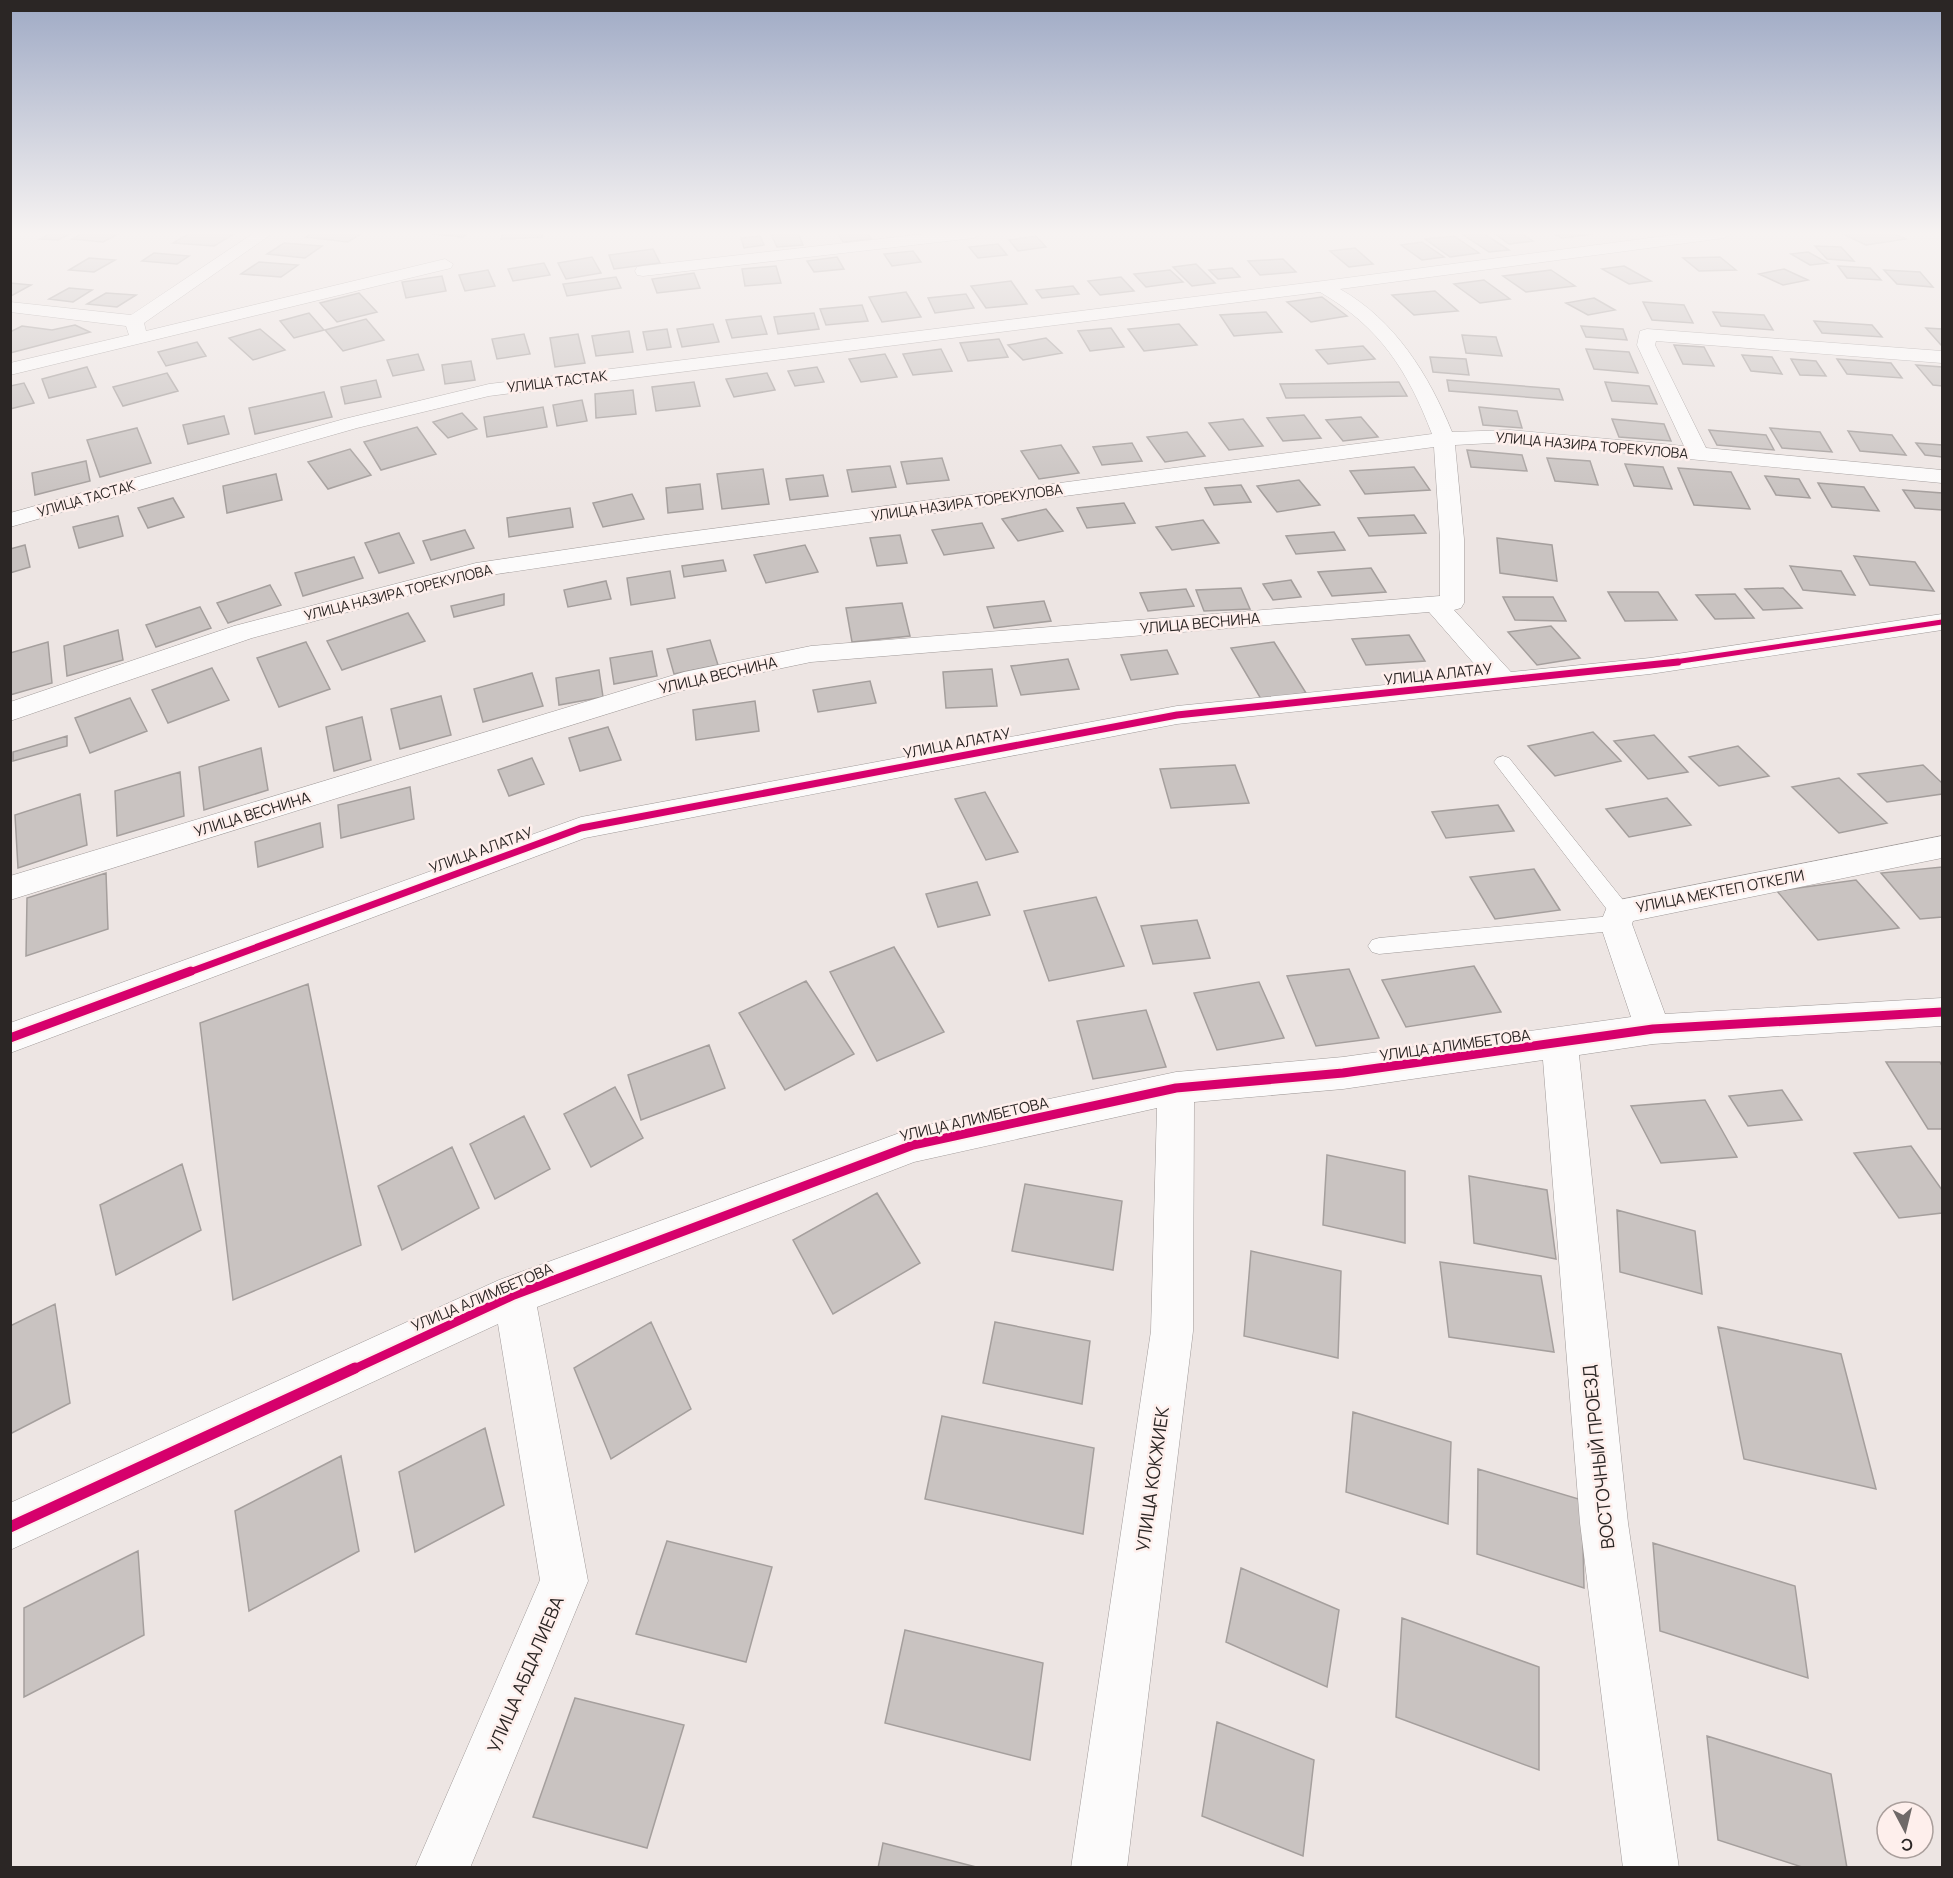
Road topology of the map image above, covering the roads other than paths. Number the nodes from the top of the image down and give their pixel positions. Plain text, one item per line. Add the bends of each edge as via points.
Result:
1 (131, 321) edge
2 (134, 321) joint
3 (215, 321) edge
4 (1045, 321) edge
5 (1370, 321) edge
6 (140, 339) junction
7 (1942, 357) edge
8 (10, 369) edge
9 (1444, 439) junction
10 (1698, 454) junction
11 (1942, 477) edge
12 (10, 520) edge
13 (1443, 603) junction
14 (1942, 622) edge
15 (1504, 681) junction
16 (10, 712) edge
17 (1503, 762) dead end
18 (1942, 847) edge
19 (10, 888) edge
20 (1618, 917) junction
21 (1379, 946) dead end
22 (1942, 1012) edge
23 (1653, 1029) junction
24 (10, 1038) edge
25 (1560, 1044) junction
26 (1176, 1088) junction
27 (514, 1295) junction
28 (10, 1527) edge
29 (442, 1868) edge
30 (1099, 1868) edge
31 (1651, 1868) edge

1 - 2 street
2 - 6 street
3 - 6 street
4 - 12 street, УЛИЦА ТАСТАК via 489,390 351,423
5 - 9 street via 1390,338 1418,380
6 - 8 street
7 - 10 street via 1647,334 1646,345
9 - 10 street, УЛИЦА НАЗИРА ТОРЕКУЛОВА via 1510,436
9 - 13 street via 1452,539
9 - 16 street, УЛИЦА НАЗИРА ТОРЕКУЛОВА via 476,570 243,632
10 - 11 street, УЛИЦА НАЗИРА ТОРЕКУЛОВА
13 - 15 street
13 - 19 street, УЛИЦА ВЕСНИНА via 810,654 693,678
14 - 15 street, УЛИЦА АЛАТАУ via 1650,666
15 - 24 street, УЛИЦА АЛАТАУ via 1177,715 580,828
17 - 20 lane
18 - 20 street, УЛИЦА МЕКТЕП ОТКЕЛИ
20 - 21 lane
20 - 23 street
22 - 23 street, УЛИЦА АЛИМБЕТОВА
23 - 25 street, УЛИЦА АЛИМБЕТОВА
25 - 26 street, УЛИЦА АЛИМБЕТОВА via 1343,1073
25 - 31 street, ВОСТОЧНЫЙ ПРОЕЗД via 1604,1523
26 - 27 street, УЛИЦА АЛИМБЕТОВА via 913,1145
26 - 30 street, УЛИЦА КОКЖИЕК via 1172,1331
27 - 28 street, УЛИЦА АЛИМБЕТОВА
27 - 29 street, УЛИЦА АБДАЛИЕВА via 564,1581

